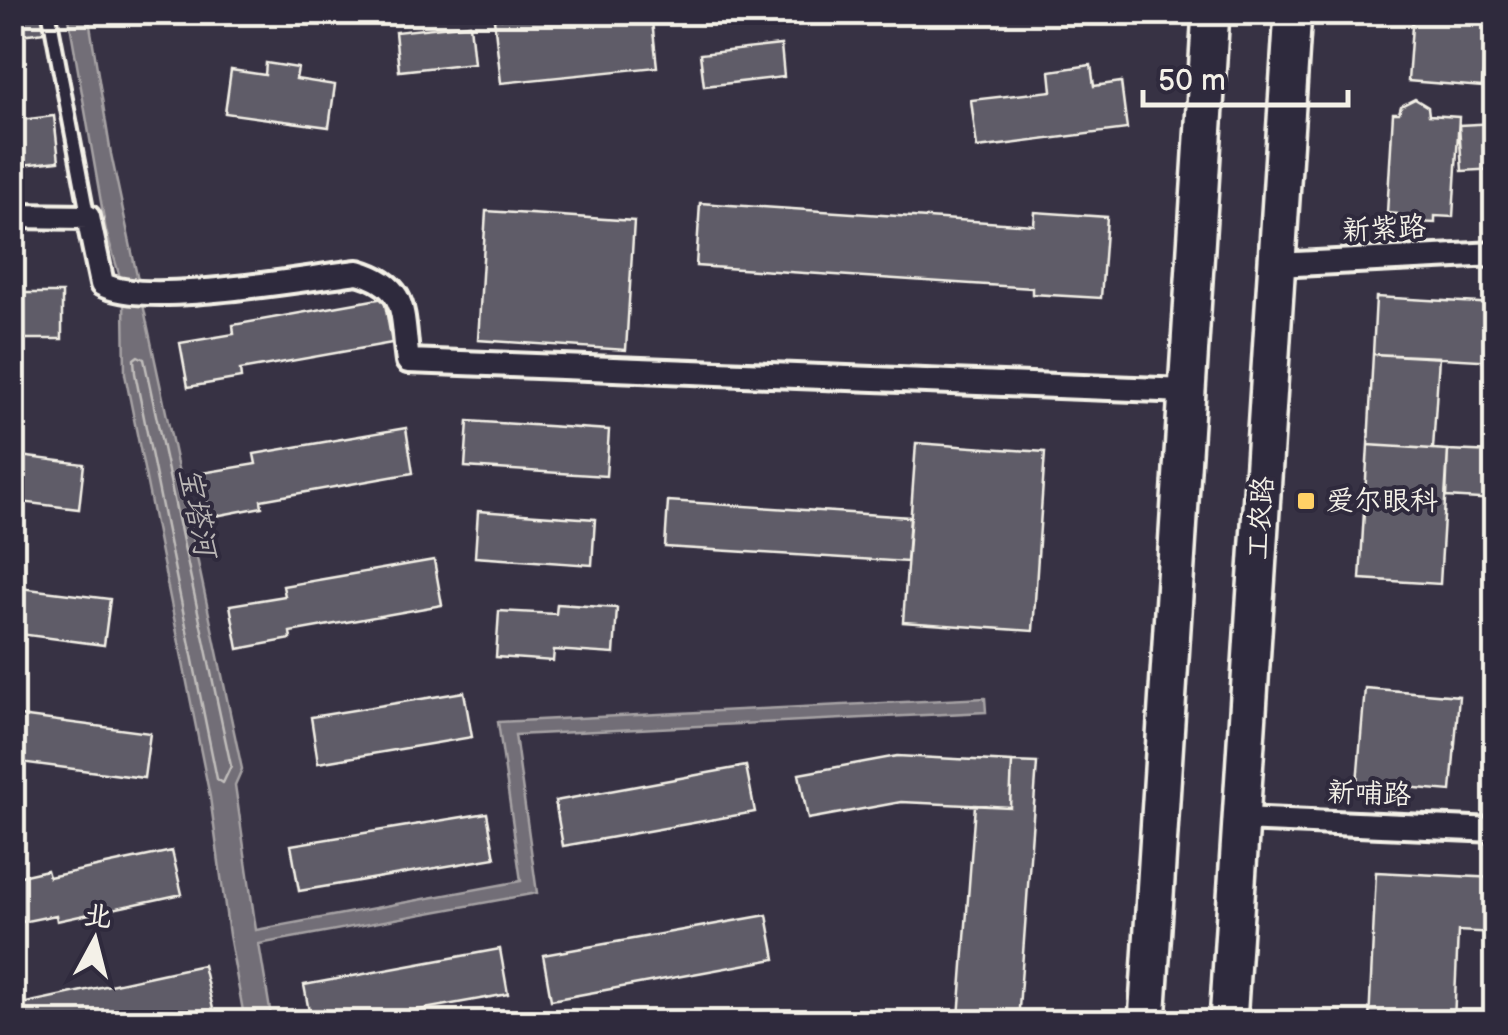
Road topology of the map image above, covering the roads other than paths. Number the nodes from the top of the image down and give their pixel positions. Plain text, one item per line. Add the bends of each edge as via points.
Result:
1 (48, 12) edge
2 (1211, 12) edge
3 (1293, 12) edge
4 (12, 216) edge
5 (88, 217) junction
6 (1496, 254) edge
7 (1276, 265) junction
8 (1188, 390) junction
9 (1240, 819) junction
10 (1496, 830) edge
11 (1147, 1022) edge
12 (1228, 1022) edge

1 - 5 lane
2 - 8 main road
3 - 7 main road, 工农路
4 - 5 street
5 - 8 street via 96,266 109,288 156,295 358,272 381,279 398,294 408,361
6 - 7 street, 新紫路
7 - 9 main road, 工农路
8 - 11 main road
9 - 10 street, 新哺路
9 - 12 main road, 工农路

